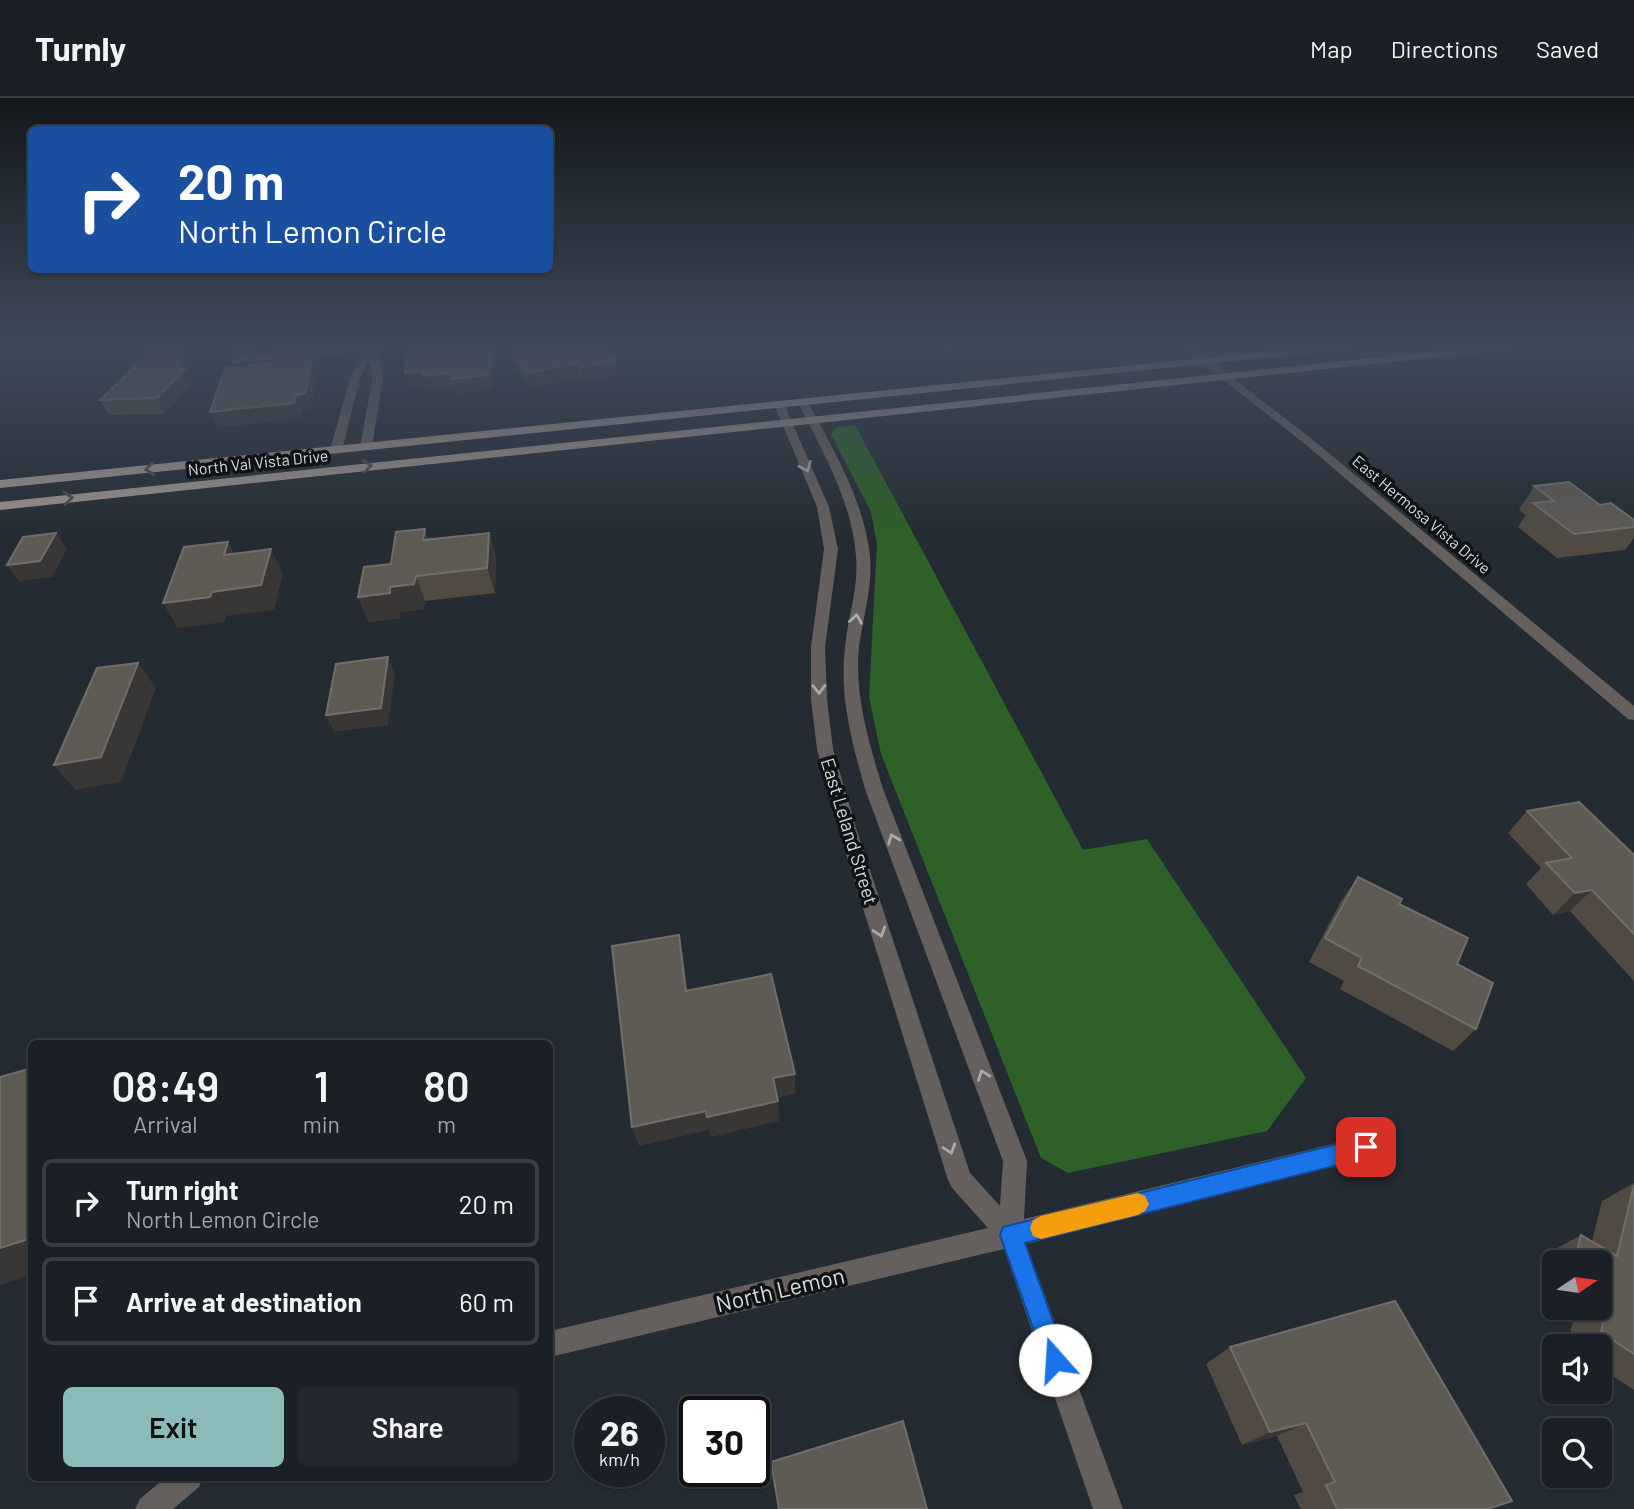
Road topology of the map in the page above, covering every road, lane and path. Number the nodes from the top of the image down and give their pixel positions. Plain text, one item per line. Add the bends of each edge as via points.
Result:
1 (372, 410) edge
2 (365, 411) edge
3 (713, 411) edge
4 (782, 411) edge
5 (808, 411) edge
6 (890, 411) edge
7 (1267, 411) edge
8 (346, 413) joint
9 (812, 419) junction
10 (786, 422) junction
11 (366, 447) junction
12 (336, 450) junction
13 (0, 484) edge
14 (0, 506) edge
15 (1634, 715) edge
16 (1366, 1147) dead end
17 (1011, 1235) junction
18 (553, 1343) edge
19 (184, 1481) edge
20 (150, 1509) edge
21 (1108, 1509) edge

1 - 11 street
2 - 8 street
3 - 11 main road, North Val Vista Drive
4 - 10 street, East Leland Street
5 - 9 street, East Leland Street
6 - 9 main road, North Val Vista Drive
7 - 15 street, East Hermosa Vista Drive
8 - 12 street
9 - 10 main road, North Val Vista Drive
17 -> 9 street, East Leland Street via 1015,1161 860,744 851,693 861,539 850,500
14 -> 10 main road, North Val Vista Drive
10 -> 17 street, East Leland Street via 823,507 831,549 818,646 825,749 960,1180
11 - 12 main road, North Val Vista Drive
12 -> 13 main road, North Val Vista Drive
16 - 17 street, North Lemon
17 - 18 street, North Lemon
17 - 21 street, East Leland Street
19 - 20 street

